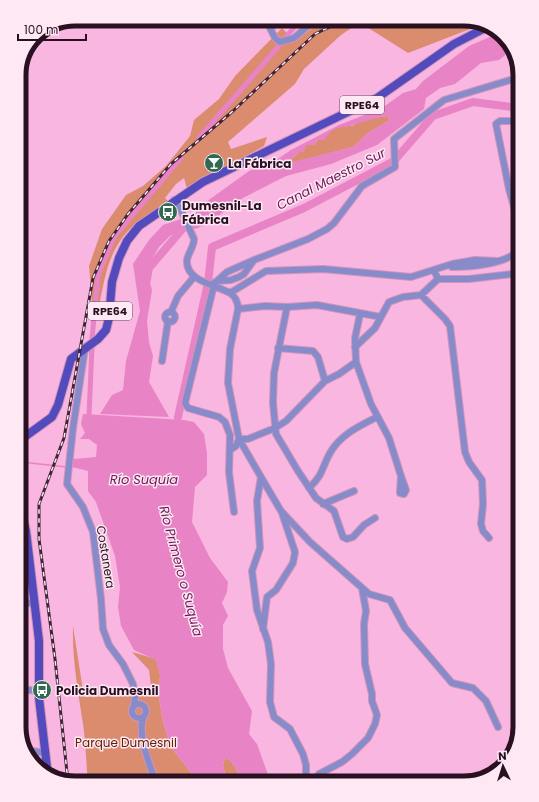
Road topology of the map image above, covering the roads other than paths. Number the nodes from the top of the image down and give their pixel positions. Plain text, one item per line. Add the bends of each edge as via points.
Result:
1 (273, 26) edge
2 (307, 26) edge
3 (270, 28) joint
4 (482, 30) edge
5 (513, 79) edge
6 (513, 121) edge
7 (174, 200) junction
8 (513, 204) edge
9 (513, 256) edge
10 (254, 260) junction
11 (434, 270) junction
12 (513, 273) edge
13 (194, 277) junction
14 (438, 279) junction
15 (214, 283) junction
16 (230, 293) junction
17 (421, 295) junction
18 (286, 308) junction
19 (238, 309) junction
20 (360, 314) junction
21 (381, 317) junction
22 (355, 347) junction
23 (85, 348) junction
24 (278, 348) junction
25 (162, 361) dead end
26 (356, 362) junction
27 (325, 381) junction
28 (377, 417) junction
29 (275, 428) junction
30 (26, 431) edge
31 (239, 439) junction
32 (230, 450) junction
33 (401, 476) dead end
34 (261, 477) junction
35 (309, 488) junction
36 (354, 491) dead end
37 (323, 504) junction
38 (281, 511) junction
39 (234, 512) dead end
40 (375, 518) dead end
41 (489, 538) dead end
42 (26, 553) edge
43 (362, 588) junction
44 (26, 602) edge
45 (35, 604) junction
46 (263, 630) junction
47 (26, 689) edge
48 (39, 691) junction
49 (138, 706) junction
50 (144, 716) junction
51 (136, 717) junction
52 (141, 725) junction
53 (498, 727) dead end
54 (33, 751) edge
55 (46, 753) junction
56 (47, 767) edge
57 (154, 776) edge
58 (306, 776) edge
59 (318, 776) edge

1 - 3 street
2 - 3 street via 288,41 280,42
4 - 7 main road, RPE64 via 454,44 377,98 226,170
5 - 10 street via 440,103 394,140 395,167 362,186 334,223 308,239
6 - 8 street via 500,121 496,124
7 - 13 street via 194,237 187,262 188,269
7 - 23 main road, RPE64 via 139,226 127,241 113,278 107,326 101,337
9 - 11 street via 496,261 469,261
10 - 15 street via 227,272
10 - 15 street via 239,277
11 - 14 street
11 - 16 street via 406,277 323,269 276,270 260,274
12 - 14 street via 469,279
13 - 15 street
13 - 25 street via 178,296 171,312 175,316 168,322
14 - 17 street
15 - 16 street
15 - 32 street via 185,403 188,408 219,417 225,422 230,435
16 - 19 street via 236,299
17 - 21 street via 389,302
17 - 41 street via 450,326 465,452 482,480 481,524
18 - 19 street via 270,305
18 - 20 street via 317,306
18 - 24 street
19 - 31 street via 230,349 228,376
20 - 21 street
20 - 22 street
21 - 22 street via 375,328
22 - 26 street
23 - 30 main road, RPE64 via 69,362 60,401 54,414 46,422
23 - 49 street, Costanera via 73,428 68,487 83,507 93,532 103,625 107,640 133,684
24 - 27 street via 313,351 318,357
24 - 29 street via 274,373
26 - 27 street
26 - 28 street
27 - 29 street via 294,414
28 - 33 street via 389,438
28 - 35 street via 346,434 330,452 320,478
29 - 31 street
29 - 35 street via 288,456
31 - 32 street via 236,446
31 - 34 street
32 - 39 street via 229,472
34 - 38 street
34 - 46 street via 257,502 260,548 252,571 257,610
35 - 37 street
36 - 37 street
37 - 40 street via 334,511 347,539
38 - 43 street via 310,542
38 - 46 street via 295,559 276,590 267,597
42 - 45 main road
43 - 53 street via 373,596 390,600 405,628 452,683 473,688 486,701
43 - 59 street via 366,611 365,664 377,715 376,724 368,738 352,754
44 - 45 street
45 - 48 main road via 39,646
46 - 58 street via 272,664 271,707 277,720 290,729 303,754
47 - 48 street
48 - 55 main road
49 - 50 street, Costanera via 145,708
49 - 51 street, Costanera via 132,713
50 - 51 street
50 - 52 street, Costanera
51 - 52 street, Costanera
52 - 57 street, Costanera
54 - 55 street
55 - 56 main road

